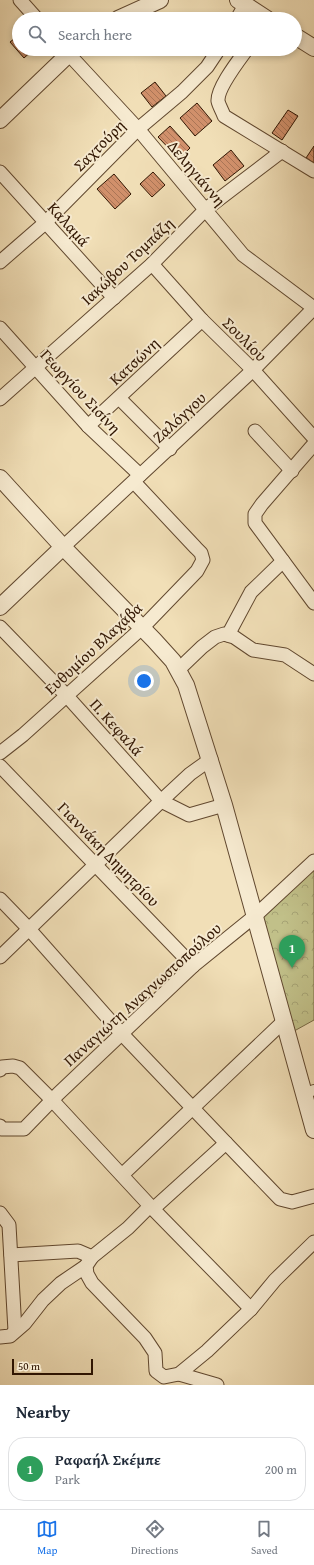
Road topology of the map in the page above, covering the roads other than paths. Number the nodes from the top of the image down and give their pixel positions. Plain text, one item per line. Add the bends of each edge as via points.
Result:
1 (20, 0) edge
2 (160, 0) edge
3 (241, 2) edge
4 (31, 12) edge
5 (133, 12) edge
6 (239, 12) edge
7 (256, 12) edge
8 (302, 40) edge
9 (314, 48) edge
10 (64, 56) edge
11 (73, 56) edge
12 (214, 56) edge
13 (242, 56) edge
14 (0, 120) edge
15 (138, 130) junction
16 (282, 151) junction
17 (314, 171) edge
18 (0, 172) edge
19 (206, 209) junction
20 (45, 223) junction
21 (0, 262) edge
22 (152, 264) junction
23 (114, 298) junction
24 (314, 308) edge
25 (202, 320) junction
26 (0, 328) edge
27 (35, 367) junction
28 (253, 370) junction
29 (119, 398) junction
30 (0, 399) edge
31 (88, 426) junction
32 (255, 431) dead end
33 (314, 438) edge
34 (314, 444) edge
35 (170, 449) junction
36 (292, 471) junction
37 (0, 478) edge
38 (137, 478) junction
39 (63, 547) junction
40 (203, 560) joint
41 (283, 561) junction
42 (314, 603) edge
43 (0, 607) edge
44 (0, 627) edge
45 (142, 627) junction
46 (228, 636) junction
47 (178, 670) junction
48 (314, 674) edge
49 (66, 695) junction
50 (0, 753) edge
51 (211, 758) junction
52 (0, 766) edge
53 (161, 801) junction
54 (224, 805) junction
55 (314, 861) edge
56 (96, 865) junction
57 (0, 899) edge
58 (256, 915) junction
59 (29, 929) junction
60 (0, 957) edge
61 (193, 966) junction
62 (283, 1022) junction
63 (122, 1034) junction
64 (0, 1070) edge
65 (309, 1092) edge
66 (52, 1100) junction
67 (193, 1107) junction
68 (0, 1126) edge
69 (314, 1130) edge
70 (226, 1143) junction
71 (122, 1175) junction
72 (314, 1196) edge
73 (152, 1208) junction
74 (0, 1213) edge
75 (314, 1242) edge
76 (11, 1256) junction
77 (89, 1262) junction
78 (251, 1310) junction
79 (15, 1331) junction
80 (0, 1337) edge
81 (179, 1374) junction
82 (217, 1385) edge

1 - 4 street
2 - 5 street
3 - 6 street
3 - 7 street
8 - 9 street
10 - 14 street
11 - 15 street, Δεληγιάννη
12 - 15 street, Σαχτούρη via 182,92
13 - 16 street via 220,91 218,101 224,116
15 - 19 street, Δεληγιάννη
15 - 20 street, Σαχτούρη
16 - 17 street
16 - 19 street, Ιακώβου Τομπάζη
18 - 20 street, Καλαμά
19 - 22 street, Ιακώβου Τομπάζη
19 - 24 street, Δεληγιάννη via 243,255
20 - 21 street, Σαχτούρη
20 - 23 street, Καλαμά
22 - 23 street, Ιακώβου Τομπάζη
22 - 25 street, Σουλίου
23 - 27 street, Ιακώβου Τομπάζη
24 - 28 street, Ζαλόγγου
25 - 28 street, Σουλίου
25 - 29 street, Κατσώνη
26 - 27 street, Γεωργίου Σισίνη
27 - 30 street, Ιακώβου Τομπάζη
27 - 31 street, Γεωργίου Σισίνη
28 - 33 street, Σουλίου
28 - 35 street, Ζαλόγγου
29 - 31 street, Κατσώνη
29 - 35 street
31 - 38 street, Γεωργίου Σισίνη
32 - 36 street
34 - 36 street
35 - 38 street, Ζαλόγγου
36 - 41 street via 255,514 255,523
37 - 39 street
38 - 39 street, Ζαλόγγου
38 - 40 street, Γεωργίου Σισίνη via 201,553
39 - 43 street
39 - 45 street
40 - 45 street, Ευθυμίου Βλαχάβα via 197,570
41 - 42 street
41 - 46 street via 251,592
44 - 49 street, Π. Κεφαλά
45 - 47 street
45 - 49 street, Ευθυμίου Βλαχάβα
46 - 47 street via 224,634 215,637
46 - 48 street via 234,637 253,650 285,655
47 - 51 street via 186,685
49 - 50 street, Ευθυμίου Βλαχάβα
49 - 53 street, Π. Κεφαλά
51 - 53 street
51 - 54 street
52 - 56 street, Γιαννάκη Δημητρίου
53 - 54 street, Π. Κεφαλά via 189,815
53 - 56 street
54 - 58 street
55 - 58 street, Παναγιώτη Αναγνωστοπούλου
56 - 59 street
56 - 61 street, Γιαννάκη Δημητρίου
57 - 59 street
58 - 61 street, Παναγιώτη Αναγνωστοπούλου
58 - 62 street
59 - 60 street
59 - 63 street
61 - 63 street, Παναγιώτη Αναγνωστοπούλου
62 - 65 street
62 - 67 street
63 - 66 street, Παναγιώτη Αναγνωστοπούλου
63 - 67 street
64 - 66 street via 13,1066 20,1068
65 - 69 street
66 - 68 street, Παναγιώτη Αναγνωστοπούλου via 24,1129 2,1129
66 - 71 street
67 - 70 street
67 - 71 street
70 - 72 street via 280,1199 292,1202
70 - 73 street
71 - 73 street
73 - 77 street
73 - 78 street
74 - 76 street via 9,1225
75 - 78 street via 275,1280
76 - 77 street via 78,1251
76 - 79 street
77 - 79 street via 61,1283
77 - 81 street via 87,1274 92,1283 145,1338 155,1353 156,1371 164,1377
78 - 81 street
79 - 80 street via 10,1336
81 - 82 street

